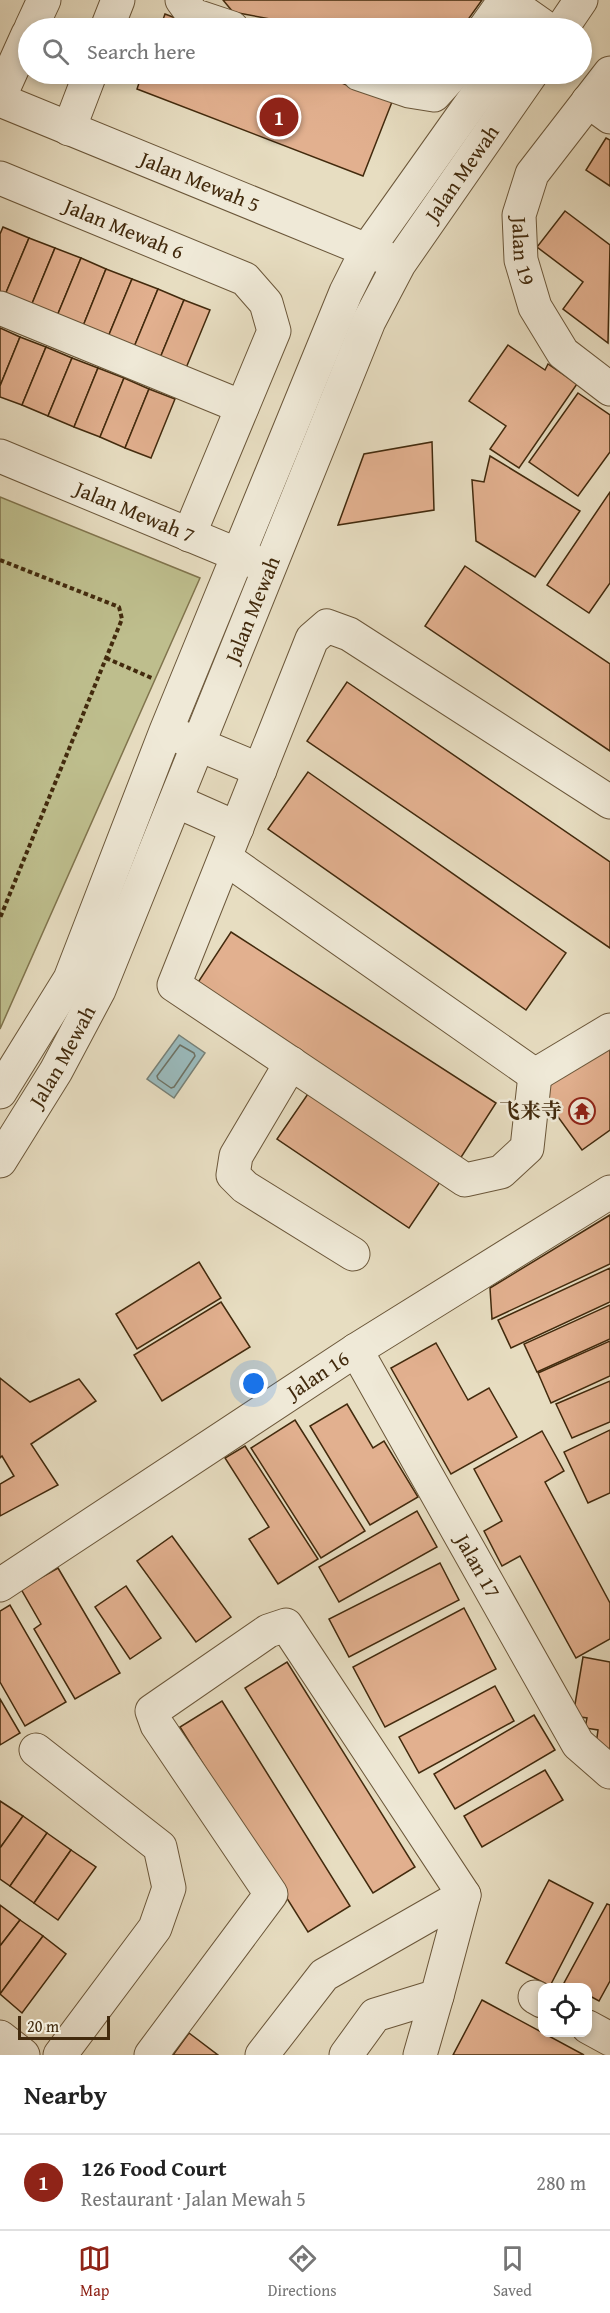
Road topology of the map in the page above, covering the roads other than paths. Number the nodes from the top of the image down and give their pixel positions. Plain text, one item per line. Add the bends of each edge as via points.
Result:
1 (44, 0) edge
2 (118, 0) edge
3 (182, 0) edge
4 (581, 0) edge
5 (526, 12) edge
6 (36, 18) edge
7 (111, 18) edge
8 (202, 18) edge
9 (511, 18) edge
10 (569, 18) edge
11 (18, 57) edge
12 (610, 73) edge
13 (86, 84) edge
14 (388, 84) edge
15 (444, 84) edge
16 (485, 84) edge
17 (524, 84) edge
18 (0, 98) edge
19 (599, 109) edge
20 (69, 129) junction
21 (0, 178) edge
22 (367, 250) junction
23 (399, 264) junction
24 (0, 308) edge
25 (610, 389) edge
26 (242, 407) junction
27 (0, 456) edge
28 (189, 535) junction
29 (239, 555) junction
30 (270, 568) junction
31 (166, 731) junction
32 (197, 744) junction
33 (260, 770) junction
34 (176, 801) junction
35 (610, 802) edge
36 (237, 828) junction
37 (225, 858) junction
38 (610, 1030) edge
39 (291, 1063) junction
40 (535, 1075) junction
41 (0, 1092) edge
42 (0, 1161) edge
43 (610, 1192) edge
44 (353, 1254) dead end
45 (356, 1350) junction
46 (0, 1585) edge
47 (36, 1750) dead end
48 (610, 1772) edge
49 (464, 1895) junction
50 (437, 1996) junction
51 (592, 2029) edge
52 (0, 2037) edge
53 (610, 2039) edge
54 (23, 2055) edge
55 (60, 2055) edge
56 (152, 2055) edge
57 (262, 2055) edge
58 (346, 2055) edge
59 (420, 2055) edge

1 - 6 street
2 - 7 street
3 - 8 street via 193,15
4 - 10 street
5 - 9 street
11 - 18 street
12 - 19 street, Jalan 19
13 - 20 street
14 - 15 street via 434,95
16 - 22 street, Jalan Mewah
17 - 23 street, Jalan Mewah
18 - 20 street, Jalan Mewah 5
19 - 25 street, Jalan 19 via 532,174 519,215 522,260 535,307 563,353
20 - 22 street, Jalan Mewah 5
21 - 26 street, Jalan Mewah 6 via 245,279 266,303 274,331
22 - 23 street, Jalan Mewah 5
22 - 29 street, Jalan Mewah via 346,292
23 - 30 street, Jalan Mewah via 369,321
24 - 26 street
26 - 28 street
27 - 28 street, Jalan Mewah 7
28 - 29 street, Jalan Mewah 7
29 - 30 street, Jalan Mewah 7
29 - 31 street, Jalan Mewah
30 - 32 street, Jalan Mewah
31 - 32 street
31 - 41 street, Jalan Mewah via 70,979
32 - 33 street
32 - 34 street, Jalan Mewah
33 - 35 street via 312,639 327,626 349,634
33 - 36 street
34 - 36 street
34 - 42 street, Jalan Mewah via 99,990 56,1071
36 - 37 street
37 - 39 street via 174,985
37 - 40 street
38 - 40 street
39 - 40 street via 465,1179 501,1172 527,1148
39 - 44 street via 236,1156 233,1175 245,1187
43 - 45 street, Jalan 16
45 - 46 street, Jalan 16
45 - 48 street, Jalan 17 via 578,1744
47 - 55 street via 159,1847 169,1887 155,1928
49 - 50 street
49 - 56 street via 297,1639 286,1625 268,1631 152,1710 157,1725 271,1894
49 - 57 street via 324,1976
50 - 58 street via 375,2015
50 - 59 street
51 - 53 street
52 - 54 street

